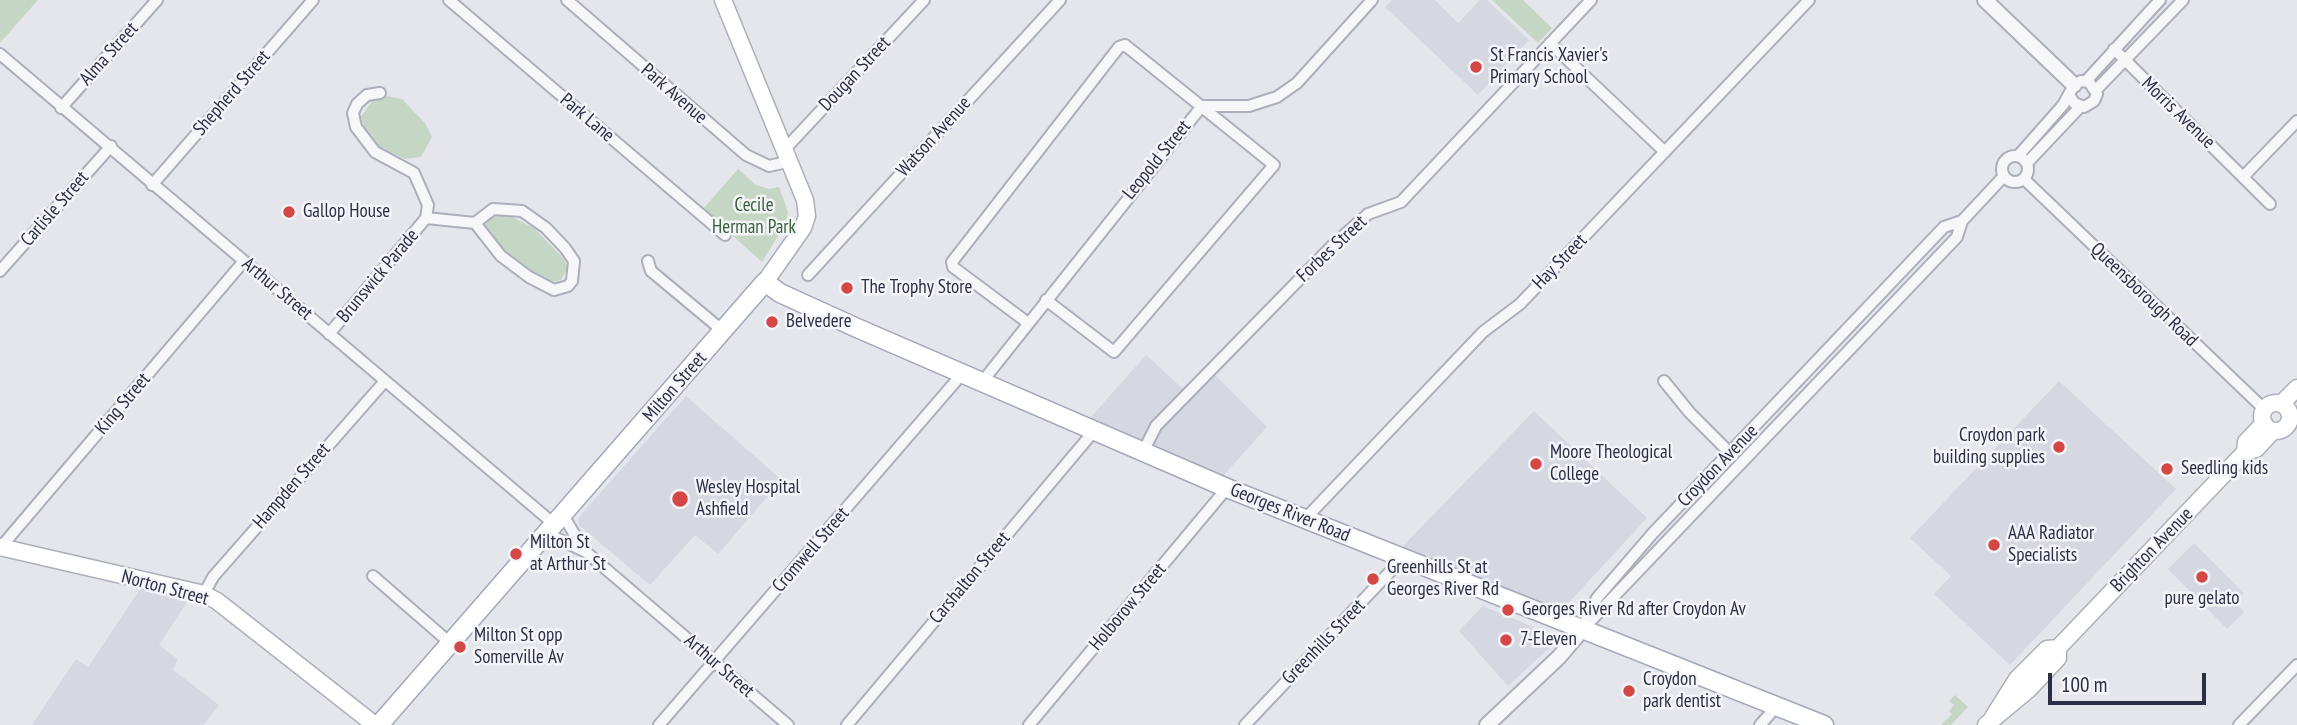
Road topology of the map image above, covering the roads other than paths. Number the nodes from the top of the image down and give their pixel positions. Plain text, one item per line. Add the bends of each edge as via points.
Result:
1 (157, 0) edge
2 (313, 0) edge
3 (449, 0) edge
4 (567, 0) edge
5 (723, 0) edge
6 (924, 0) edge
7 (1060, 0) edge
8 (1372, 0) edge
9 (1591, 0) edge
10 (1809, 0) edge
11 (1985, 0) edge
12 (2160, 0) edge
13 (2183, 0) edge
14 (1550, 43) junction
15 (2114, 49) junction
16 (0, 54) edge
17 (2126, 61) junction
18 (2077, 87) junction
19 (2096, 90) junction
20 (380, 93) dead end
21 (1202, 107) junction
22 (2080, 107) junction
23 (61, 108) junction
24 (2297, 121) edge
25 (111, 146) junction
26 (1665, 152) junction
27 (789, 155) junction
28 (2023, 160) junction
29 (2004, 176) junction
30 (2244, 176) junction
31 (2024, 179) junction
32 (152, 185) junction
33 (2270, 204) dead end
34 (426, 218) junction
35 (1962, 221) junction
36 (475, 223) junction
37 (725, 235) dead end
38 (244, 261) junction
39 (648, 261) dead end
40 (0, 271) edge
41 (808, 275) dead end
42 (765, 282) junction
43 (1046, 300) junction
44 (1866, 312) junction
45 (1875, 321) junction
46 (1028, 323) junction
47 (723, 331) junction
48 (329, 334) junction
49 (962, 374) junction
50 (385, 381) junction
51 (1664, 381) dead end
52 (982, 382) junction
53 (2297, 388) edge
54 (2290, 409) edge
55 (2267, 421) junction
56 (1094, 431) junction
57 (1143, 452) junction
58 (1730, 453) junction
59 (1741, 462) junction
60 (1227, 488) junction
61 (1305, 519) junction
62 (554, 524) junction
63 (0, 547) edge
64 (586, 552) junction
65 (1403, 558) junction
66 (373, 576) dead end
67 (204, 594) junction
68 (1583, 630) junction
69 (450, 643) junction
70 (715, 662) junction
71 (2297, 665) edge
72 (1777, 706) junction
73 (1990, 721) edge
74 (377, 725) edge
75 (659, 725) edge
76 (788, 725) edge
77 (847, 725) edge
78 (1029, 725) edge
79 (1245, 725) edge
80 (1487, 725) edge
81 (1760, 725) edge
82 (1824, 725) edge
83 (2239, 725) edge

1 - 23 street, Alma Street
2 - 32 street, Shepherd Street
3 - 37 street, Park Lane
4 - 27 street, Park Avenue via 746,155 769,166
5 - 27 main road, Milton Street
6 - 27 street, Dougan Street
7 - 41 street, Watson Avenue
8 - 21 street, Leopold Street via 1297,83 1277,97 1249,106
9 - 14 street, Forbes Street
10 - 26 street, Hay Street
11 - 18 street
12 - 15 street
13 - 17 street
14 - 26 street
14 - 57 street, Forbes Street via 1401,202 1368,214 1324,254 1156,426
15 - 17 street, Morris Avenue
15 - 18 street
16 - 23 street, Arthur Street
17 - 19 street
17 - 30 street, Morris Avenue
18 - 19 street
18 - 22 street
18 - 28 street
19 - 22 street via 2094,101
20 - 34 street, Brunswick Parade via 367,95 357,104 353,113 356,127 375,152 414,173 428,205
21 - 43 street, Leopold Street
21 - 43 street via 1274,165 1114,352
21 - 46 street via 1125,45 1119,47 952,262
22 - 28 street
23 - 25 street, Arthur Street
24 - 30 street
25 - 32 street, Arthur Street
25 - 40 street, Carlisle Street
26 - 61 street, Hay Street via 1520,304 1483,332
27 - 42 main road, Milton Street via 807,216 795,242
28 - 29 street via 2004,162
28 - 31 street via 2029,170
29 - 31 street via 2013,183
29 - 35 street, Croydon Avenue
30 - 33 street, Morris Avenue
31 - 55 street, Queensborough Road
32 - 38 street, Arthur Street
34 - 36 street, Brunswick Parade
34 - 48 street, Brunswick Parade
35 - 44 street, Croydon Avenue via 1944,227
35 - 45 street, Croydon Avenue via 1957,237
36 - 36 street via 502,207 534,218 574,261 572,281 554,290 528,277 500,256
38 - 48 street, Arthur Street
38 - 63 street, King Street
39 - 47 street via 651,271
42 - 47 main road, Milton Street
42 - 49 main road, Georges River Road via 780,293
43 - 46 street, Leopold Street
44 - 45 street
44 - 58 street, Croydon Avenue
45 - 59 street, Croydon Avenue
46 - 52 street, Leopold Street
47 - 62 main road, Milton Street
48 - 50 street, Arthur Street
49 - 52 main road, Georges River Road
49 - 70 street, Cromwell Street
50 - 62 street, Arthur Street
50 - 67 street, Hampden Street via 213,577
51 - 58 street
52 - 56 main road, Georges River Road
53 - 54 main road
54 - 55 main road via 2270,404
54 - 55 main road, Brighton Avenue via 2286,427
55 - 73 main road, Brighton Avenue via 2256,449 2245,452 2058,648 2047,649 2017,679
56 - 57 main road, Georges River Road
56 - 77 street, Carshalton Street
57 - 60 main road, Georges River Road
58 - 59 street
58 - 68 street, Croydon Avenue via 1597,598
59 - 68 street, Croydon Avenue
60 - 61 main road, Georges River Road
60 - 78 street, Holborow Street
61 - 65 main road, Georges River Road
62 - 64 street, Arthur Street
62 - 64 street, Arthur Street
62 - 69 main road, Milton Street
63 - 67 main road, Norton Street
64 - 70 street, Arthur Street
65 - 68 main road, Georges River Road
65 - 79 street, Greenhills Street
66 - 69 street
67 - 74 main road, Norton Street
68 - 72 main road, Georges River Road
68 - 80 street, Croydon Avenue
69 - 74 main road, Milton Street
70 - 75 street, Cromwell Street
70 - 76 street, Arthur Street
71 - 83 street
72 - 81 street
72 - 82 main road, Georges River Road

